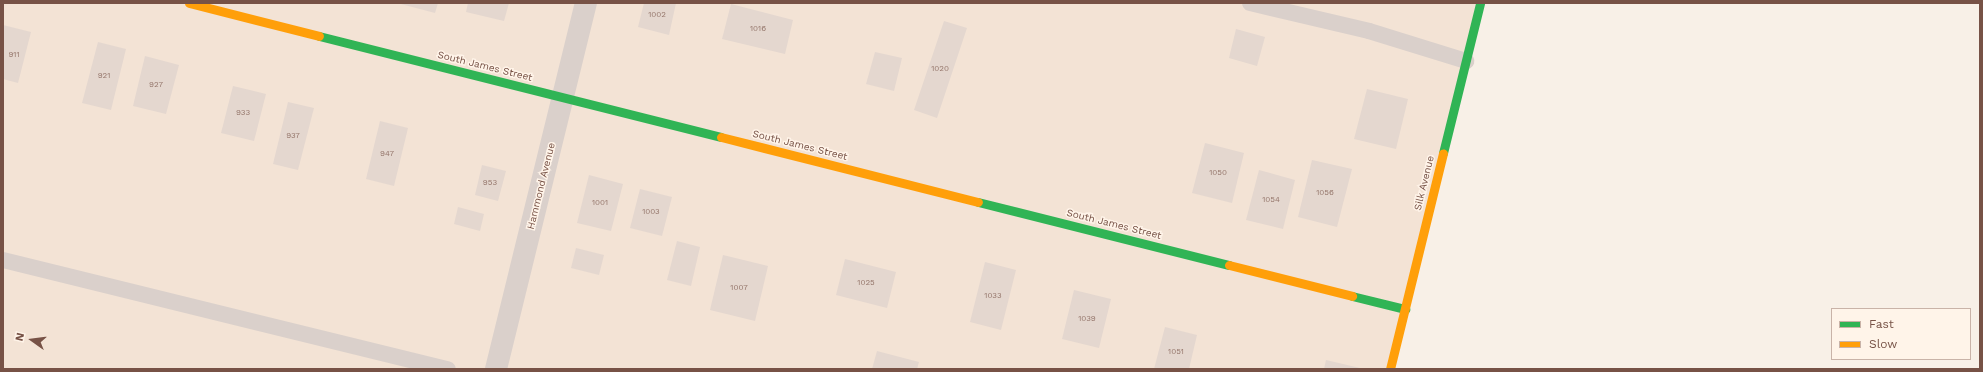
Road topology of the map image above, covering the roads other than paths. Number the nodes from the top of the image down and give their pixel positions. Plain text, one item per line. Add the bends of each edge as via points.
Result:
1 (189, 3) edge
2 (586, 3) edge
3 (1250, 3) edge
4 (1480, 3) edge
5 (1466, 61) junction
6 (563, 97) junction
7 (3, 260) edge
8 (1405, 309) junction
9 (448, 369) edge
10 (496, 369) edge
11 (1390, 369) edge

1 - 6 street, South James Street
2 - 6 street, Hammond Avenue
3 - 5 lane via 1369,31
4 - 5 street, Silk Avenue
5 - 8 street, Silk Avenue
6 - 8 street, South James Street
6 - 10 street, Hammond Avenue
7 - 9 lane
8 - 11 street, Silk Avenue

